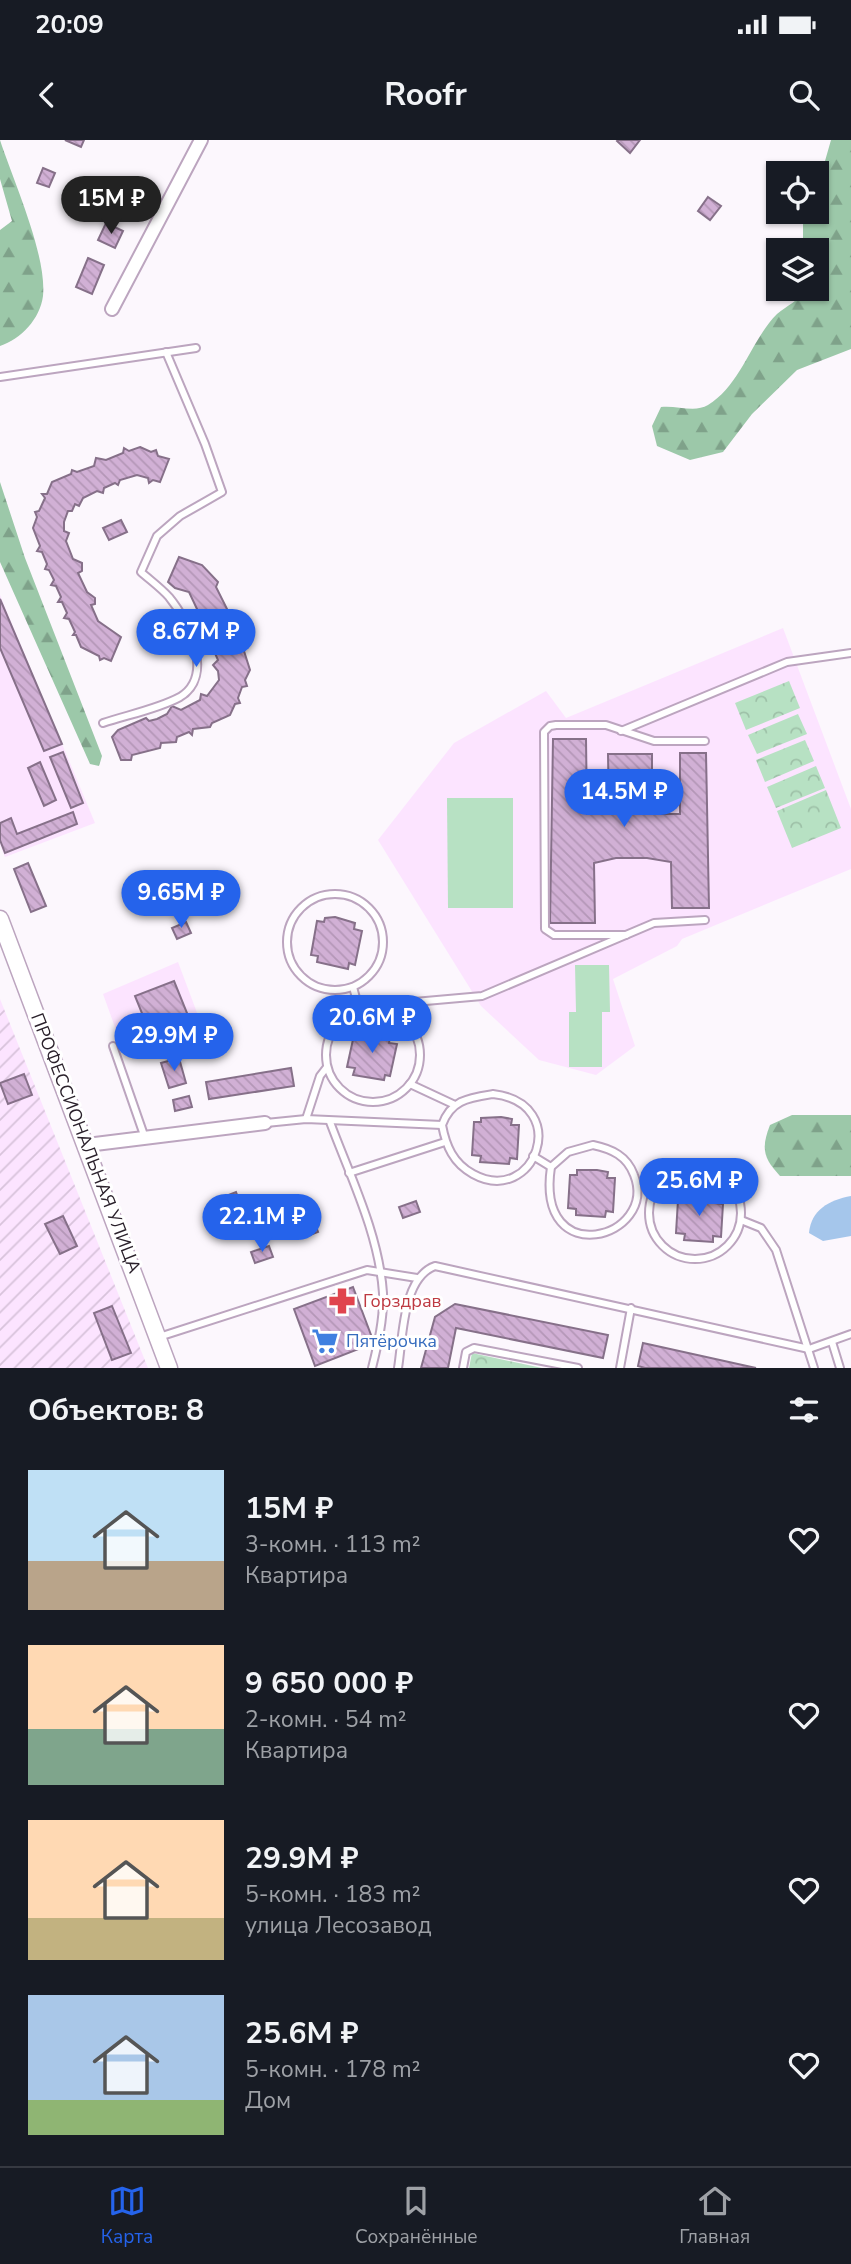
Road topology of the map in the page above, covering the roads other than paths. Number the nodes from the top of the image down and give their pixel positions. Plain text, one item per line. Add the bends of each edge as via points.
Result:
1 (196, 141) edge
2 (113, 309) dead end
3 (196, 348) dead end
4 (166, 352) junction
5 (0, 377) edge
6 (851, 653) edge
7 (103, 723) dead end
8 (621, 731) junction
9 (705, 741) dead end
10 (0, 919) edge
11 (705, 920) dead end
12 (626, 935) junction
13 (353, 987) junction
14 (381, 1008) junction
15 (359, 1009) junction
16 (113, 1046) dead end
17 (327, 1067) junction
18 (410, 1084) junction
19 (455, 1105) junction
20 (306, 1119) junction
21 (330, 1122) junction
22 (265, 1123) joint
23 (442, 1125) junction
24 (145, 1138) junction
25 (445, 1142) junction
26 (87, 1145) junction
27 (533, 1156) junction
28 (551, 1167) junction
29 (349, 1173) junction
30 (637, 1196) junction
31 (651, 1199) junction
32 (741, 1220) junction
33 (380, 1270) junction
34 (417, 1278) junction
35 (631, 1308) junction
36 (851, 1334) edge
37 (159, 1337) junction
38 (832, 1342) junction
39 (809, 1349) junction
40 (169, 1368) edge
41 (372, 1368) edge
42 (398, 1368) edge
43 (463, 1368) edge
44 (578, 1368) edge
45 (620, 1368) edge
46 (814, 1368) edge
47 (840, 1368) edge

1 - 2 street
3 - 4 lane
4 - 5 lane
4 - 7 lane via 222,492 180,516 157,536 141,572 169,597 180,614 199,674 180,697
6 - 8 lane via 787,662
8 - 9 lane via 648,741
8 - 12 lane via 602,724 556,725 544,732 545,926 554,935
10 - 26 main road, ПРОФЕССИОНАЛЬНАЯ УЛИЦА
11 - 12 lane via 661,922
12 - 14 lane via 482,996
13 - 13 lane via 377,968 384,945 379,919 354,897 327,894 311,900 293,917 286,938 289,958 301,978 318,988
13 - 15 lane
14 - 15 lane
14 - 18 lane via 399,1015 419,1041 421,1060
15 - 17 lane via 333,1029
16 - 24 lane
17 - 18 lane via 349,1096 370,1102 391,1099
17 - 20 lane
18 - 19 lane
19 - 23 lane
19 - 27 lane via 493,1094 522,1101 535,1120
20 - 21 lane
20 - 22 lane
21 - 23 lane
21 - 29 lane
22 - 24 street
23 - 25 lane
24 - 26 street
25 - 27 lane via 460,1166 494,1182 522,1173
25 - 29 lane
26 - 37 main road, ПРОФЕССИОНАЛЬНАЯ УЛИЦА
27 - 28 lane
28 - 30 lane via 576,1148 607,1148 631,1167
28 - 30 lane via 550,1205 567,1227 583,1234 610,1232 623,1223
29 - 33 lane
30 - 31 lane
31 - 32 lane via 662,1181 680,1169 712,1170 734,1187
31 - 32 lane via 649,1214 664,1247 696,1259 724,1248 736,1235
32 - 39 lane via 761,1228 776,1250
33 - 34 lane
33 - 37 lane via 367,1270
33 - 41 lane via 382,1322
34 - 35 lane via 435,1266
34 - 42 lane
35 - 39 lane
35 - 45 lane
36 - 38 lane
37 - 40 main road, ПРОФЕССИОНАЛЬНАЯ УЛИЦА
38 - 39 lane
38 - 47 lane
39 - 46 lane
43 - 44 lane via 466,1352 474,1348

